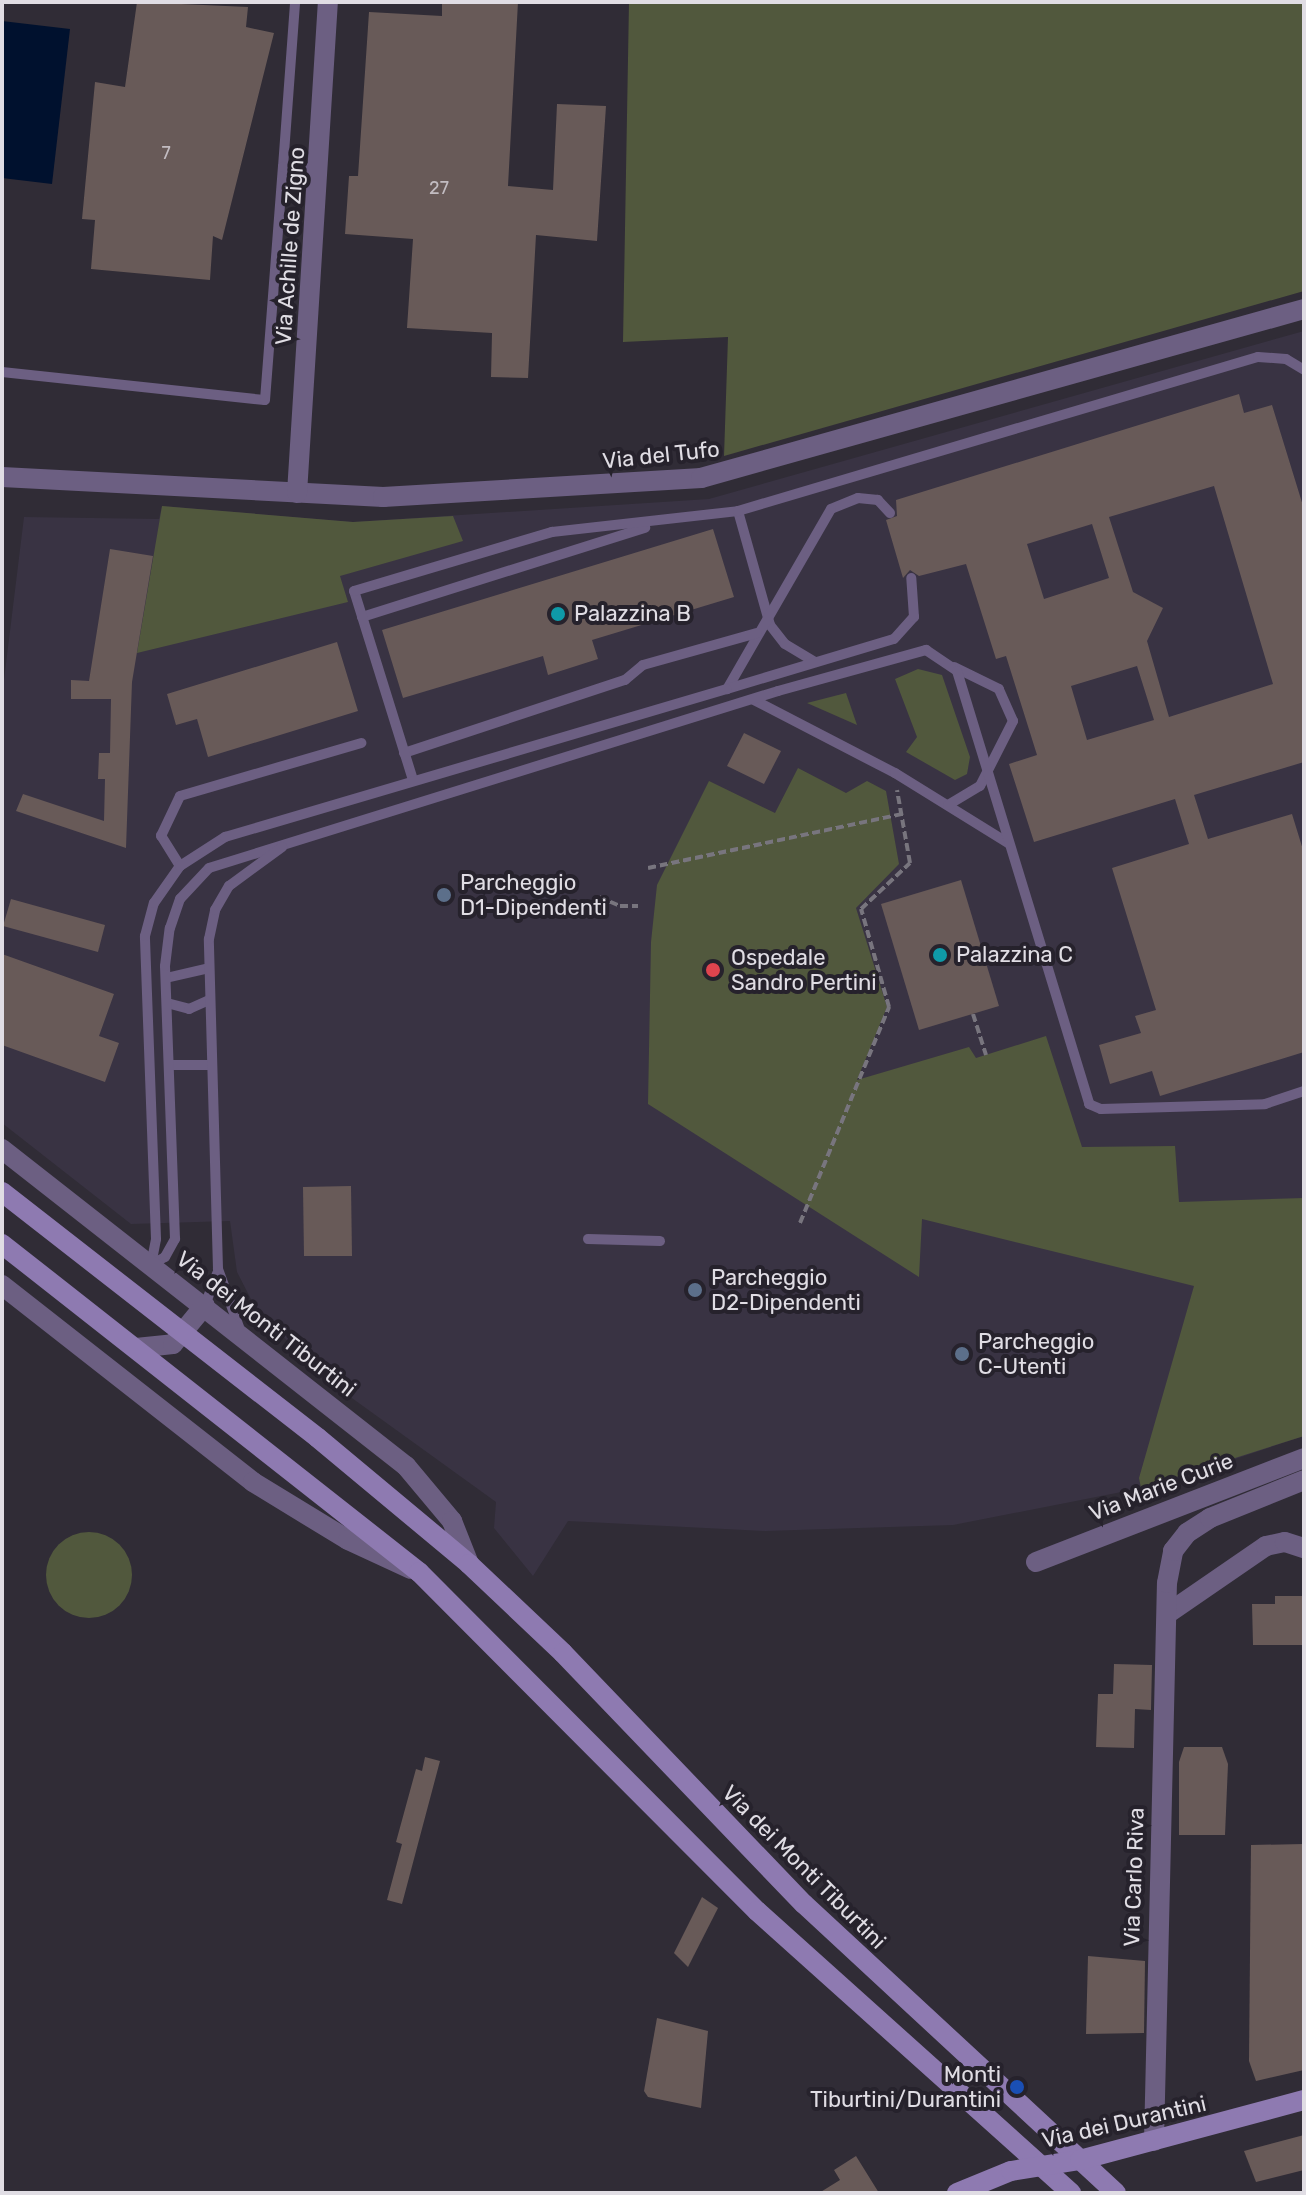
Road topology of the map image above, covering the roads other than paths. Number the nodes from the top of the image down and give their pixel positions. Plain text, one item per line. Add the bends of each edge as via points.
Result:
1 (295, 2) edge
2 (328, 2) edge
3 (283, 167) junction
4 (319, 169) junction
5 (1304, 309) edge
6 (1304, 370) edge
7 (2, 372) edge
8 (2, 477) edge
9 (297, 493) junction
10 (738, 511) junction
11 (890, 513) dead end
12 (666, 521) junction
13 (911, 578) dead end
14 (766, 615) junction
15 (362, 617) junction
16 (757, 633) junction
17 (815, 662) junction
18 (952, 666) junction
19 (727, 689) junction
20 (754, 700) junction
21 (361, 743) dead end
22 (404, 753) junction
23 (989, 764) junction
24 (413, 780) junction
25 (948, 805) junction
26 (291, 841) junction
27 (1008, 843) junction
28 (180, 866) junction
29 (209, 968) junction
30 (166, 978) junction
31 (209, 1000) junction
32 (167, 1003) junction
33 (169, 1065) junction
34 (212, 1065) junction
35 (1304, 1091) edge
36 (2, 1149) edge
37 (2, 1192) edge
38 (588, 1239) dead end
39 (660, 1241) dead end
40 (2, 1244) edge
41 (151, 1265) junction
42 (218, 1269) junction
43 (2, 1285) edge
44 (205, 1305) junction
45 (185, 1332) junction
46 (243, 1335) junction
47 (136, 1348) junction
48 (1304, 1458) edge
49 (1304, 1480) edge
50 (1304, 1548) edge
51 (1036, 1562) dead end
52 (469, 1564) junction
53 (419, 1572) junction
54 (1167, 1614) junction
55 (1304, 2100) edge
56 (1154, 2141) junction
57 (1080, 2160) junction
58 (1041, 2166) junction
59 (957, 2193) edge
60 (1071, 2193) edge
61 (1116, 2193) edge

1 - 3 lane
2 - 4 street, Via Achille de Zigno
3 - 4 lane
3 - 7 lane via 265,400
4 - 9 street, Via Achille de Zigno
5 - 9 street, Via del Tufo via 701,478 427,497
6 - 10 lane via 1286,359 1258,357
8 - 9 street, Via del Tufo
10 - 12 lane
10 - 14 lane
11 - 14 lane via 878,500 858,498 831,509
12 - 15 lane
12 - 15 lane via 552,532 354,591
13 - 17 lane via 915,597 907,629 894,639
14 - 16 lane
14 - 17 lane via 785,644
15 - 22 lane
16 - 19 lane
16 - 22 lane via 643,665 625,680
17 - 19 lane
18 - 20 lane via 926,650
18 - 23 lane
18 - 23 lane via 1004,694 1011,730
19 - 24 lane
20 - 25 lane
20 - 26 lane
21 - 28 lane via 180,796 161,836
22 - 24 lane
23 - 25 lane via 974,793
23 - 27 lane
24 - 28 lane via 225,837
25 - 27 lane
26 - 29 lane via 229,886 215,910
26 - 30 lane via 209,868 189,886 170,928
27 - 35 lane via 1089,1104 1101,1109 1265,1104
28 - 41 lane via 154,903 144,951 156,1239
29 - 30 lane
29 - 31 lane
30 - 32 lane
31 - 32 lane via 189,1009
31 - 34 lane
32 - 33 lane
33 - 34 lane
33 - 41 lane via 175,1239 165,1257
34 - 42 lane
36 - 41 street, Via dei Monti Tiburtini
37 - 45 main road, Via dei Monti Tiburtini
38 - 39 lane
40 - 47 main road
41 - 44 street, Via dei Monti Tiburtini
42 - 44 lane
42 - 46 lane via 224,1298
43 - 53 street via 253,1482 363,1549
44 - 45 street
44 - 46 street, Via dei Monti Tiburtini
45 - 47 street via 170,1345
45 - 52 main road, Via dei Monti Tiburtini
46 - 52 street, Via dei Monti Tiburtini via 406,1466 452,1521
47 - 53 main road
48 - 51 street, Via Marie Curie
49 - 54 street, Via Carlo Riva via 1187,1533 1173,1551
50 - 54 street via 1285,1542 1266,1546
52 - 57 main road, Via dei Monti Tiburtini via 563,1653 804,1904
53 - 58 main road via 747,1902
54 - 56 street, Via Carlo Riva
55 - 56 main road, Via dei Durantini
56 - 57 main road, Via dei Durantini
57 - 58 main road, Via dei Durantini
57 - 61 main road, Via dei Monti Tiburtini
58 - 59 main road, Via dei Durantini via 1011,2171
58 - 60 main road

